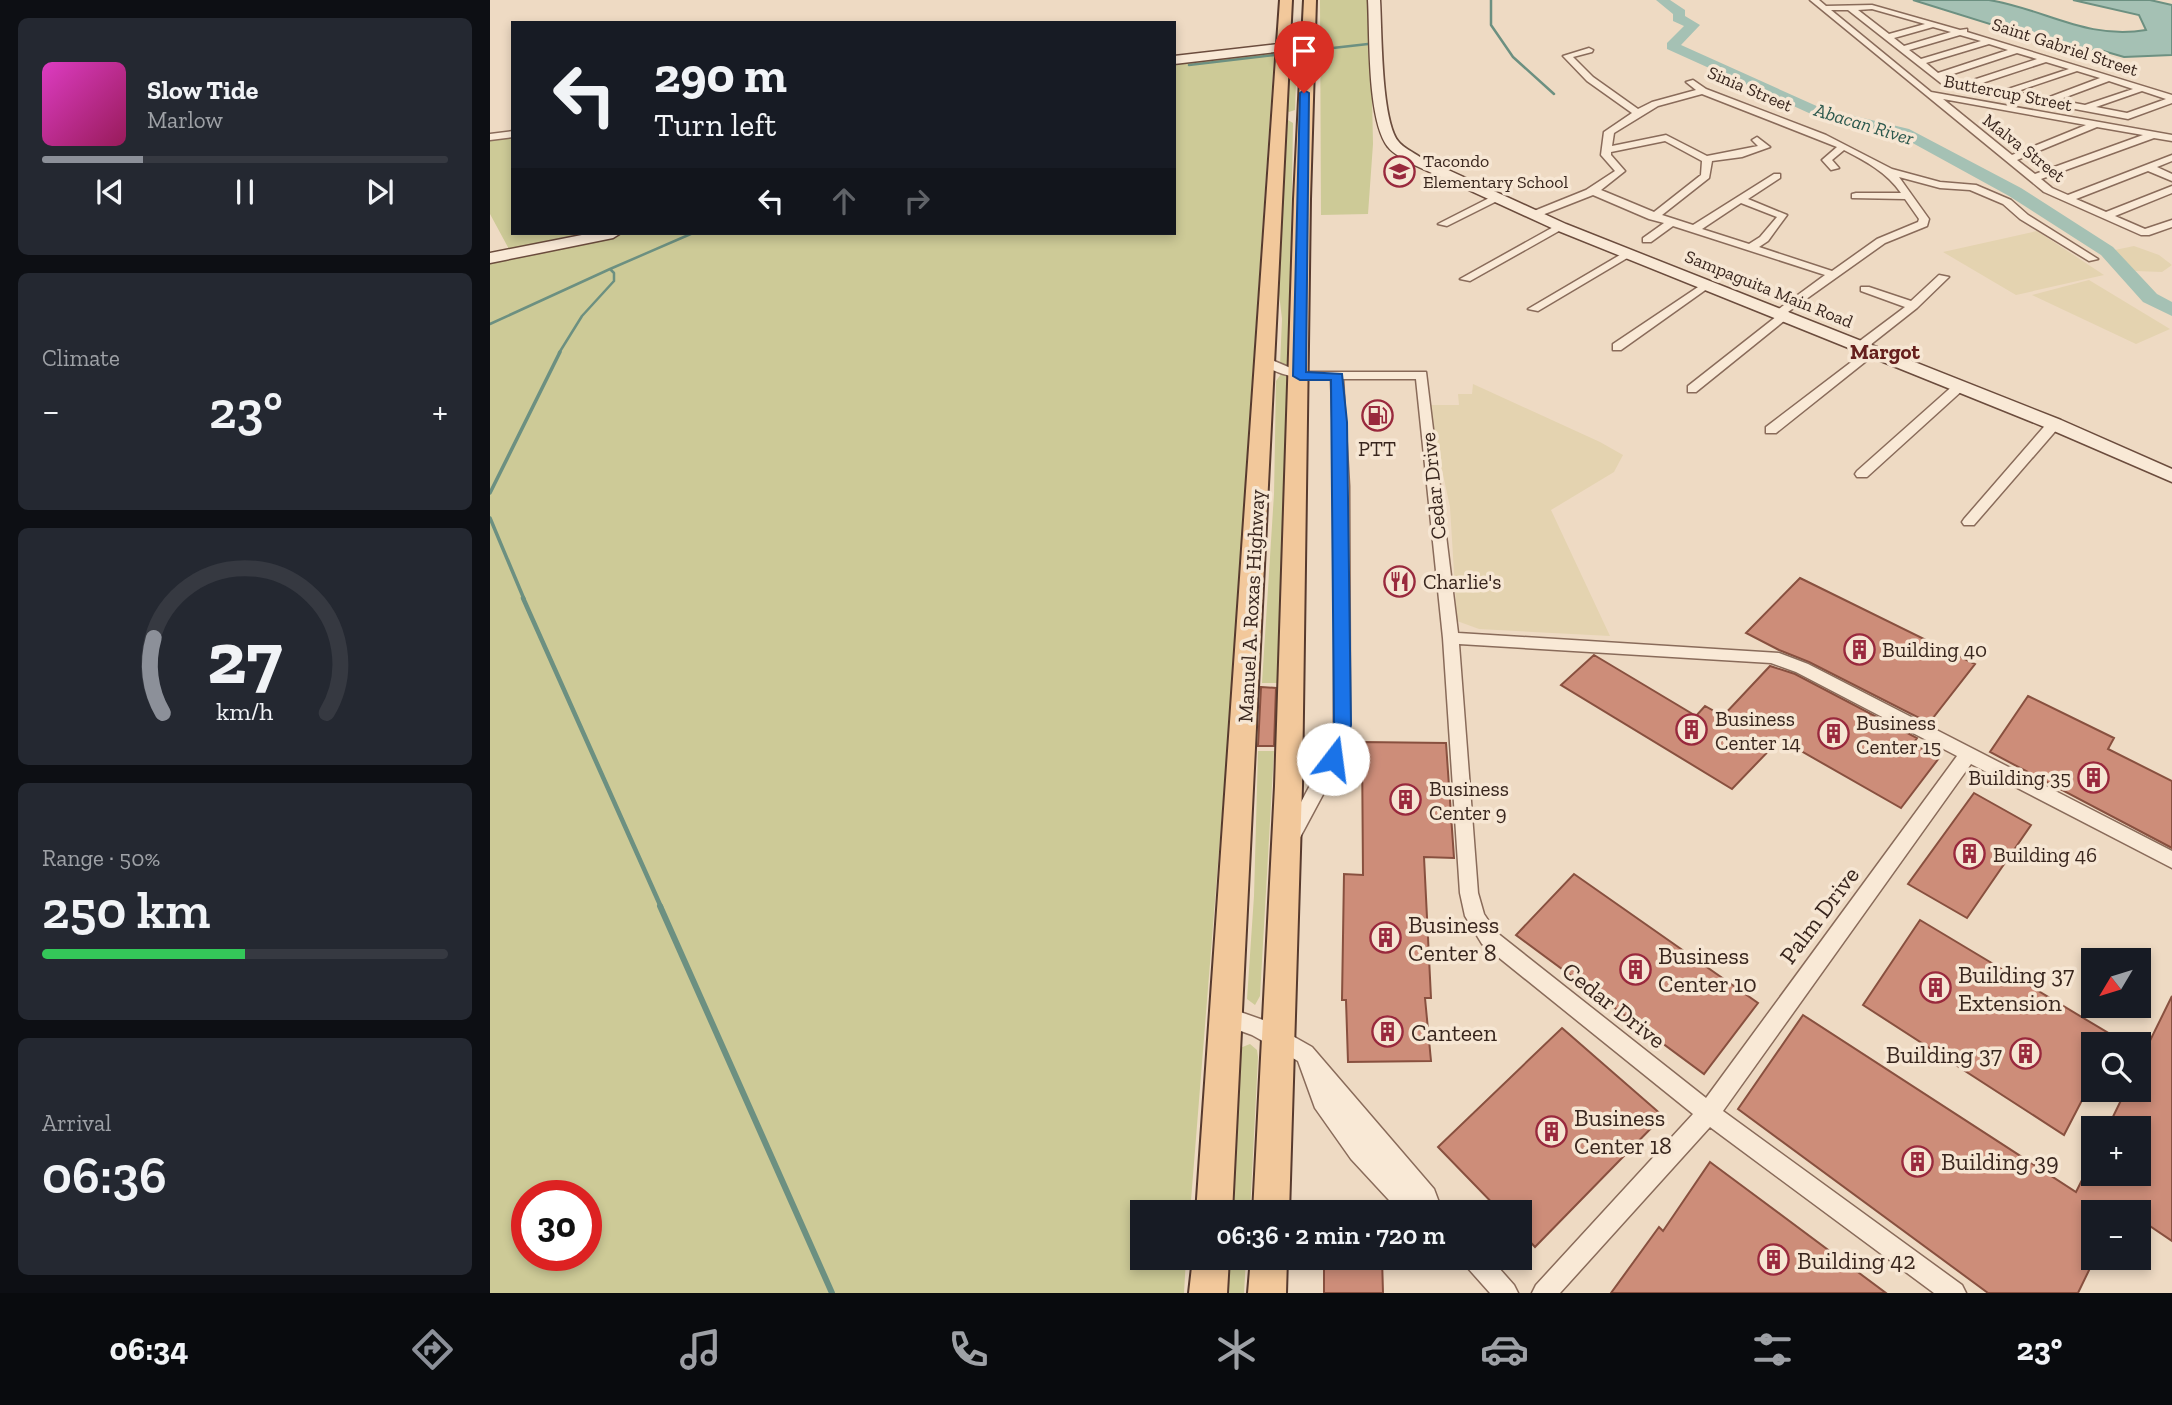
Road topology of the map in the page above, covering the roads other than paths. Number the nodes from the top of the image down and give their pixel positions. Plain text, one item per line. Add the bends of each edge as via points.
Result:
1 (1374, 0) edge
2 (1814, 0) edge
3 (1286, 2) edge
4 (1309, 2) edge
5 (1848, 6) junction
6 (1825, 8) junction
7 (1937, 23) junction
8 (1964, 31) junction
9 (1889, 37) junction
10 (1992, 40) junction
11 (1283, 42) junction
12 (1306, 46) junction
13 (1903, 49) junction
14 (2019, 49) junction
15 (1589, 50) dead end
16 (2048, 58) junction
17 (1176, 60) edge
18 (1920, 62) junction
19 (2079, 68) junction
20 (1937, 76) junction
21 (2109, 78) junction
22 (1690, 82) dead end
23 (1964, 86) junction
24 (2143, 88) junction
25 (1703, 91) junction
26 (1929, 93) junction
27 (2006, 93) junction
28 (2172, 99) edge
29 (2048, 101) junction
30 (2085, 108) junction
31 (1638, 113) junction
32 (1279, 117) junction
33 (1304, 117) junction
34 (2093, 126) junction
35 (2172, 128) edge
36 (511, 134) edge
37 (2155, 136) junction
38 (490, 137) edge
39 (2172, 138) edge
40 (1757, 140) dead end
41 (1842, 147) junction
42 (1605, 150) junction
43 (2172, 158) edge
44 (1706, 159) junction
45 (2011, 159) junction
46 (2148, 167) junction
47 (1834, 168) dead end
48 (1891, 172) junction
49 (1777, 176) dead end
50 (2034, 178) junction
51 (2172, 178) edge
52 (2172, 189) edge
53 (1591, 190) junction
54 (1856, 196) dead end
55 (1905, 196) junction
56 (1496, 198) junction
57 (2067, 199) junction
58 (1742, 200) junction
59 (1533, 215) junction
60 (2106, 216) junction
61 (1653, 218) junction
62 (1672, 222) junction
63 (2172, 223) edge
64 (1443, 224) dead end
65 (1561, 227) junction
66 (1696, 228) junction
67 (603, 235) edge
68 (1647, 240) dead end
69 (1750, 248) junction
70 (1629, 254) junction
71 (490, 258) edge
72 (2093, 259) dead end
73 (1832, 274) junction
74 (1943, 277) dead end
75 (1466, 279) dead end
76 (1707, 284) junction
77 (1865, 289) dead end
78 (1913, 306) junction
79 (1534, 309) dead end
80 (1783, 314) junction
81 (1617, 347) dead end
82 (1866, 349) junction
83 (1265, 361) junction
84 (1300, 376) junction
85 (1337, 376) junction
86 (1960, 386) junction
87 (1692, 389) dead end
88 (2054, 424) junction
89 (1771, 430) dead end
90 (1862, 474) dead end
91 (2172, 476) edge
92 (1969, 522) dead end
93 (1451, 638) junction
94 (1967, 756) junction
95 (1285, 848) junction
96 (2172, 860) edge
97 (1226, 1016) junction
98 (1293, 1047) junction
99 (1708, 1112) junction
100 (1215, 1200) edge
101 (1273, 1200) edge
102 (1405, 1200) edge
103 (1210, 1270) edge
104 (1268, 1270) edge
105 (1485, 1270) edge
106 (1208, 1293) edge
107 (1267, 1293) edge
108 (1506, 1293) edge
109 (1544, 1293) edge
110 (1954, 1293) edge

1 - 56 street, Sampaguita Main Road via 1381,111 1394,146
2 - 6 street, Malva Street
3 - 4 main road
3 - 11 main road, Manuel A. Roxas Highway
4 - 12 main road, Manuel A. Roxas Highway
5 - 6 street, Saint Gabriel Street
5 - 7 street, Saint Gabriel Street via 1872,7
5 - 9 street
6 - 26 street, Malva Street
7 - 8 street, Saint Gabriel Street
7 - 9 street
8 - 10 street, Saint Gabriel Street
8 - 13 street
9 - 13 street
10 - 14 street, Saint Gabriel Street
10 - 18 street
11 - 12 street
11 - 17 street
11 - 32 main road, Manuel A. Roxas Highway
12 - 33 main road, Manuel A. Roxas Highway
13 - 18 street
14 - 16 street, Saint Gabriel Street
14 - 20 street
15 - 31 street via 1567,56 1590,79
16 - 19 street, Saint Gabriel Street
16 - 23 street
18 - 20 street
19 - 21 street, Saint Gabriel Street
19 - 27 street
20 - 23 street
21 - 24 street, Saint Gabriel Street
21 - 29 street
22 - 25 street, Sinia Street
23 - 27 street
24 - 28 street, Saint Gabriel Street
24 - 30 street
25 - 31 street
25 - 41 street, Sinia Street
26 - 34 street, Buttercup Street
26 - 37 street, Buttercup Street
26 - 45 street, Malva Street
27 - 29 street
28 - 30 street via 2128,116
29 - 30 street
31 - 42 street via 1609,132
32 - 33 main road
32 - 83 main road, Manuel A. Roxas Highway
33 - 84 main road, Manuel A. Roxas Highway
34 - 37 street, Buttercup Street
34 - 45 street
35 - 37 street
36 - 38 street
37 - 39 street, Buttercup Street
37 - 50 street
40 - 44 street via 1765,147
41 - 47 street via 1827,160
41 - 48 street, Sinia Street
42 - 44 street via 1666,138
42 - 53 street via 1620,171
43 - 46 street
44 - 61 street via 1706,176
45 - 50 street, Malva Street
46 - 51 street
46 - 57 street
48 - 55 street
48 - 72 street, Sinia Street via 1984,192 2007,202
49 - 58 street
50 - 57 street, Malva Street
52 - 60 street
53 - 59 street
53 - 61 street
54 - 55 street
55 - 73 street via 1924,219 1923,224 1881,241
56 - 59 street, Sampaguita Main Road
56 - 64 street
57 - 60 street, Malva Street
58 - 66 street
58 - 69 street via 1782,215 1764,239
59 - 65 street, Sampaguita Main Road
60 - 63 street, Malva Street via 2145,233
61 - 62 street
62 - 66 street
62 - 68 street
65 - 70 street, Sampaguita Main Road
65 - 75 street
66 - 69 street
67 - 71 street
69 - 73 street
70 - 76 street, Sampaguita Main Road
70 - 79 street
73 - 80 street
74 - 78 street
76 - 80 street, Sampaguita Main Road
76 - 81 street
77 - 78 street
78 - 82 street
80 - 82 street, Sampaguita Main Road
80 - 87 street
82 - 86 street, Sampaguita Main Road
82 - 89 street
83 - 84 street
83 - 97 main road, Manuel A. Roxas Highway
84 - 85 street
84 - 95 main road, Manuel A. Roxas Highway
85 - 93 street, Cedar Drive via 1422,375
85 - 95 street via 1342,725 1333,759
86 - 88 street, Sampaguita Main Road
86 - 90 street
88 - 91 street, Sampaguita Main Road
88 - 92 street
93 - 94 street via 1773,657
93 - 99 street, Cedar Drive via 1469,893 1475,916 1498,946
94 - 96 street
94 - 99 street, Palm Drive
95 - 98 main road, Manuel A. Roxas Highway
97 - 98 street
97 - 100 main road, Manuel A. Roxas Highway
98 - 101 main road, Manuel A. Roxas Highway
98 - 102 street via 1323,1101 1359,1151
99 - 109 street, Palm Drive
99 - 110 street, Cedar Drive
103 - 106 main road
104 - 107 main road
105 - 108 street

